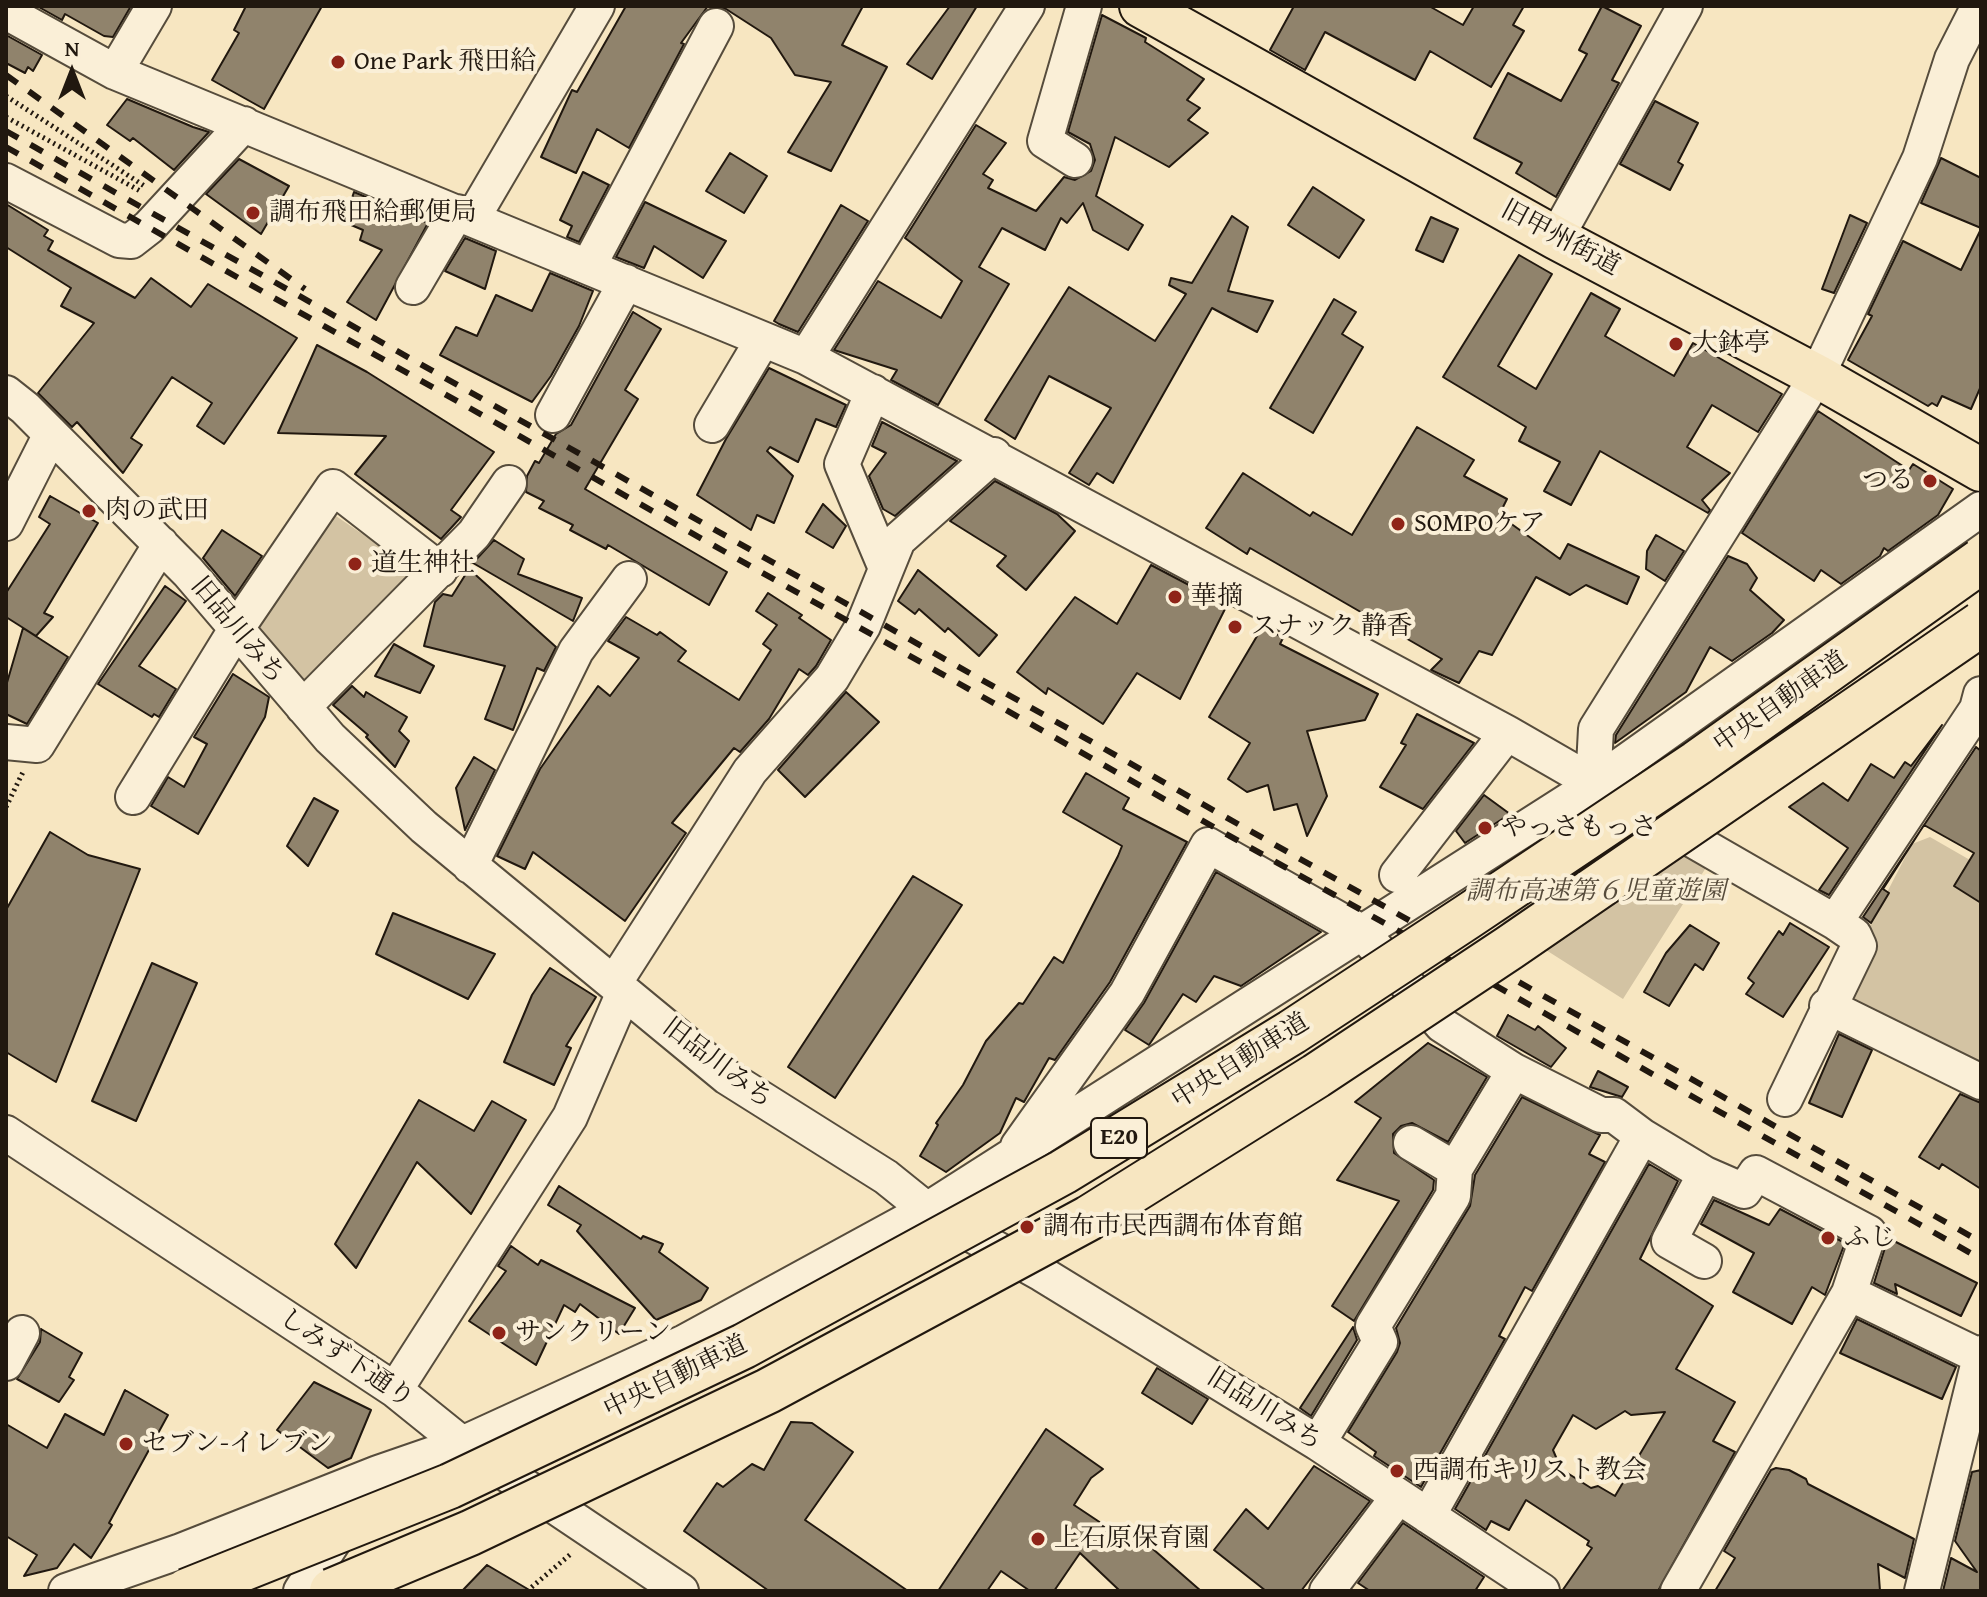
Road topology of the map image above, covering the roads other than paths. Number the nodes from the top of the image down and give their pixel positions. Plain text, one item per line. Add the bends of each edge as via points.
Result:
1 (154, 6) edge
2 (597, 6) edge
3 (1027, 6) edge
4 (1084, 6) edge
5 (1141, 6) edge
6 (1685, 6) edge
7 (1979, 6) edge
8 (6, 12) edge
9 (716, 26) dead end
10 (115, 72) junction
11 (244, 124) junction
12 (1075, 160) dead end
13 (6, 181) edge
14 (464, 216) junction
15 (1556, 238) junction
16 (588, 267) junction
17 (626, 282) junction
18 (413, 287) dead end
19 (762, 341) junction
20 (806, 357) junction
21 (1817, 376) junction
22 (873, 392) junction
23 (6, 393) edge
24 (553, 415) dead end
25 (712, 425) dead end
26 (51, 434) junction
27 (994, 455) junction
28 (1981, 470) edge
29 (509, 483) dead end
30 (1981, 509) edge
31 (6, 523) edge
32 (161, 544) junction
33 (1981, 561) edge
34 (885, 566) junction
35 (440, 570) junction
36 (629, 579) dead end
37 (1981, 624) edge
38 (235, 631) junction
39 (1981, 694) edge
40 (303, 707) junction
41 (1507, 733) junction
42 (6, 742) edge
43 (1593, 785) junction
44 (133, 797) dead end
45 (470, 866) junction
46 (1397, 875) dead end
47 (1835, 922) junction
48 (1363, 933) junction
49 (619, 987) junction
50 (1827, 1006) junction
51 (1514, 1071) junction
52 (1981, 1082) edge
53 (1785, 1099) dead end
54 (6, 1133) edge
55 (1642, 1136) junction
56 (1411, 1143) dead end
57 (1008, 1159) junction
58 (1455, 1169) junction
59 (1705, 1174) junction
60 (927, 1210) junction
61 (1704, 1261) dead end
62 (1849, 1293) junction
63 (1981, 1356) edge
64 (395, 1390) junction
65 (1318, 1443) junction
66 (462, 1444) junction
67 (378, 1473) junction
68 (1398, 1497) junction
69 (1428, 1516) junction
70 (1529, 1587) edge
71 (66, 1591) edge
72 (187, 1591) edge
73 (301, 1591) edge
74 (332, 1591) edge
75 (681, 1591) edge
76 (1327, 1591) edge
77 (1678, 1591) edge
78 (1922, 1591) edge

1 - 10 street
2 - 14 street
3 - 20 street
4 - 12 street via 1045,141
5 - 15 main road, 旧甲州街道
6 - 15 street
7 - 21 street via 1952,59 1920,158
8 - 10 street
9 - 16 street
10 - 11 street
11 - 13 street via 131,241 119,240
11 - 14 street
14 - 16 street
14 - 18 street
15 - 21 main road, 旧甲州街道
16 - 17 street
17 - 19 street
17 - 24 street
19 - 20 street
19 - 25 street
20 - 22 street
21 - 28 main road, 旧甲州街道
21 - 43 street via 1596,729
22 - 27 street
22 - 34 street via 842,464
23 - 26 street, 旧品川みち
26 - 31 street
26 - 32 street, 旧品川みち
27 - 34 street via 898,540
27 - 41 street
29 - 35 street via 474,534
30 - 43 street
32 - 38 street, 旧品川みち
32 - 42 street via 37,745
33 - 72 highway, 中央自動車道 / E20, bridge via 1697,763 1467,917 1063,1172 687,1374 450,1486
34 - 49 street via 868,614 832,678 750,771
35 - 38 street via 333,487
35 - 40 street
36 - 45 street via 576,651
37 - 74 highway, 中央自動車道 / E20, bridge via 1483,965 1089,1218 768,1391 470,1533
38 - 40 street, 旧品川みち
38 - 44 street
39 - 47 street via 1977,709
40 - 45 street, 旧品川みち
41 - 43 street
41 - 46 street
43 - 47 street
43 - 48 street
45 - 49 street, 旧品川みち
47 - 50 street via 1854,935 1859,946
48 - 51 street via 1442,1025
48 - 57 street
48 - 57 street via 1208,845 1127,993
49 - 60 street, 旧品川みち via 727,1077 886,1177
49 - 64 street via 570,1117
50 - 52 street
50 - 53 street
51 - 55 street via 1601,1115 1614,1115
51 - 58 street
54 - 64 street, しみず下通り
55 - 59 street
55 - 69 street
56 - 58 street
57 - 60 street
58 - 65 street via 1453,1196 1373,1326 1380,1342
59 - 61 street via 1669,1241
59 - 62 street via 1744,1191 1756,1173 1869,1233
60 - 65 street, 旧品川みち
60 - 66 street via 685,1342
62 - 63 street
62 - 77 street
63 - 78 street
64 - 66 street, しみず下通り
65 - 68 street, 旧品川みち
66 - 67 street
66 - 75 street, しみず下通り
67 - 71 street
67 - 73 street
68 - 69 street, 旧品川みち
68 - 76 street
69 - 70 street, 旧品川みち

